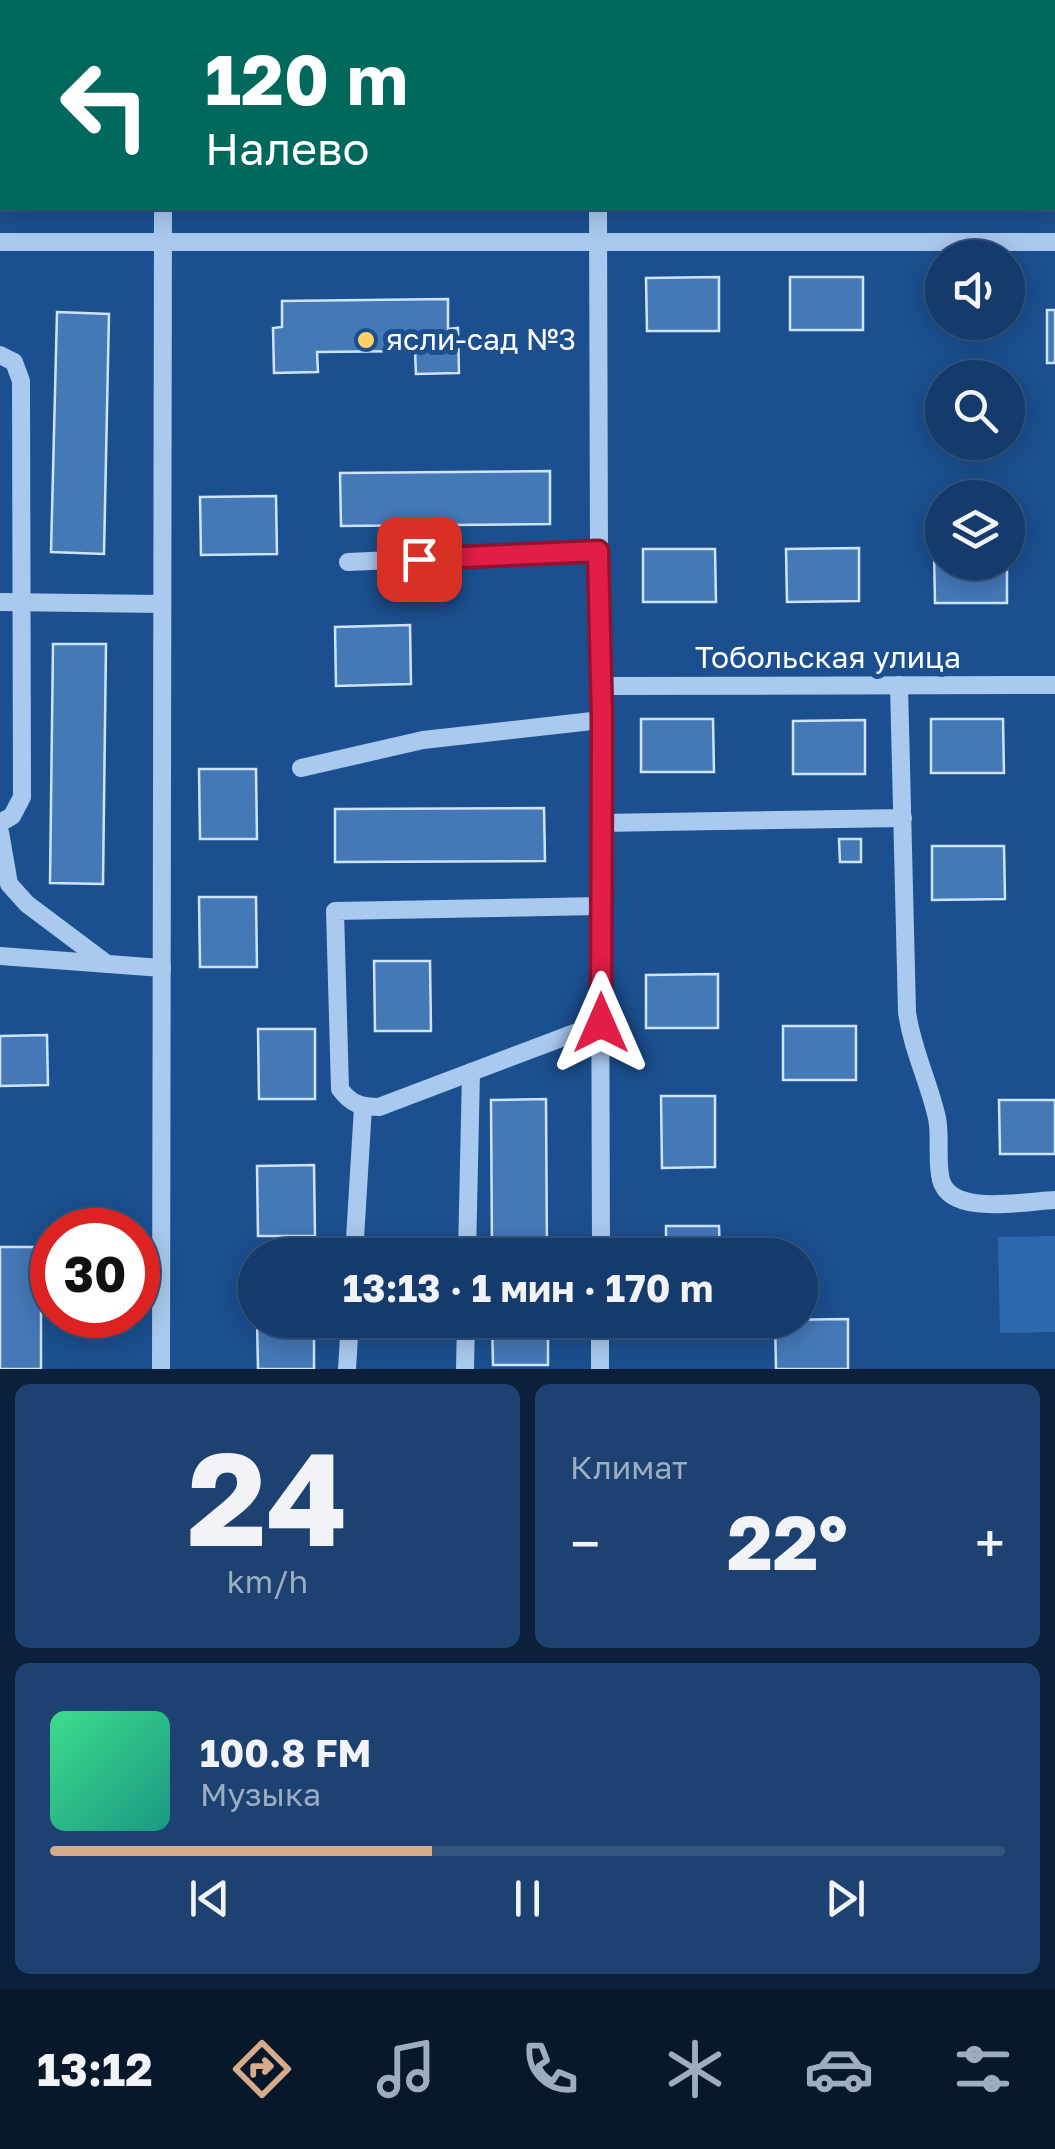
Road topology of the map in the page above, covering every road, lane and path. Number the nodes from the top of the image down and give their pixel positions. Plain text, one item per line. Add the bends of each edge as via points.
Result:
1 (163, 210) edge
2 (598, 210) edge
3 (598, 240) junction
4 (0, 242) edge
5 (163, 242) junction
6 (1055, 242) edge
7 (0, 356) edge
8 (598, 551) junction
9 (348, 562) dead end
10 (0, 602) edge
11 (23, 602) junction
12 (162, 604) junction
13 (899, 685) junction
14 (1055, 685) edge
15 (601, 686) junction
16 (602, 720) junction
17 (301, 768) dead end
18 (903, 818) junction
19 (602, 822) junction
20 (0, 823) edge
21 (0, 832) edge
22 (601, 906) junction
23 (0, 956) edge
24 (107, 964) junction
25 (162, 968) junction
26 (601, 1023) junction
27 (471, 1072) junction
28 (363, 1107) junction
29 (1055, 1200) edge
30 (355, 1238) edge
31 (468, 1238) edge
32 (600, 1238) edge
33 (349, 1338) edge
34 (466, 1338) edge
35 (600, 1338) edge
36 (161, 1369) edge
37 (347, 1369) edge
38 (465, 1369) edge
39 (600, 1369) edge

1 - 5 street
2 - 3 street
3 - 5 street
3 - 6 street
3 - 8 street
4 - 5 street
5 - 12 street
7 - 11 street via 14,362 21,381
8 - 9 street
8 - 15 street
10 - 11 street
11 - 12 street
11 - 20 street via 22,797
12 - 25 street
13 - 14 street, Тобольская улица
13 - 15 street, Тобольская улица
13 - 18 street
15 - 16 street
16 - 17 street via 423,740
16 - 19 street
18 - 19 street
18 - 29 street via 907,1012 937,1118 943,1186 956,1200 975,1204
19 - 22 street
21 - 24 street via 10,884
22 - 26 street
22 - 28 street via 335,911 340,1089
23 - 24 street
24 - 25 street
25 - 36 street
26 - 27 street
26 - 32 street
27 - 28 street
27 - 31 street
28 - 30 street
33 - 37 street
34 - 38 street
35 - 39 street

